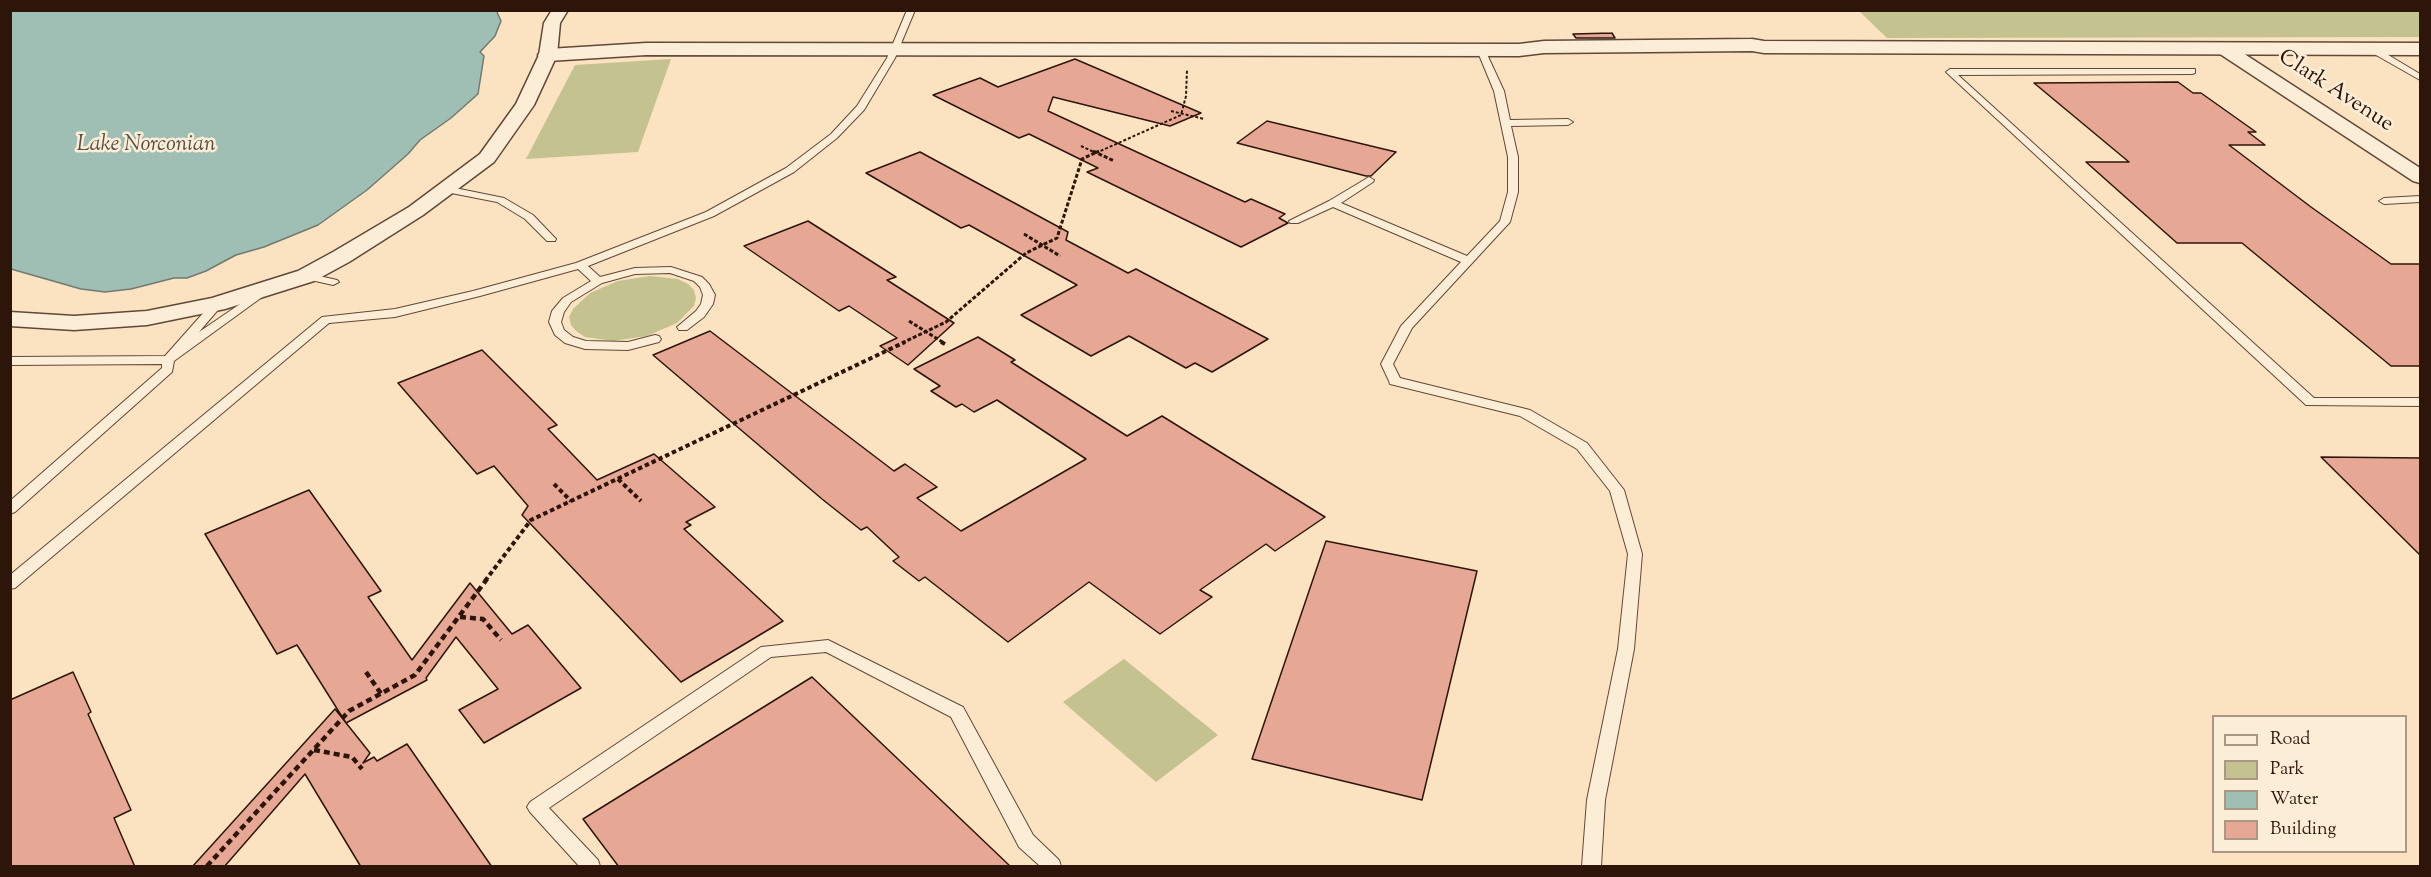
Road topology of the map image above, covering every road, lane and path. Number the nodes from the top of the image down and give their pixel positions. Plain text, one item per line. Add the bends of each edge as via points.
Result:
1 (560, 10) edge
2 (911, 10) edge
3 (1758, 46) junction
4 (2223, 48) junction
5 (2372, 49) junction
6 (2421, 49) edge
7 (894, 50) junction
8 (1188, 50) junction
9 (1481, 50) junction
10 (1519, 50) junction
11 (548, 55) junction
12 (2192, 70) dead end
13 (2421, 76) edge
14 (1171, 111) dead end
15 (1182, 115) junction
16 (1204, 119) dead end
17 (1568, 122) dead end
18 (1506, 123) junction
19 (1081, 146) dead end
20 (1096, 153) junction
21 (1114, 161) dead end
22 (2421, 177) edge
23 (1369, 180) dead end
24 (445, 189) junction
25 (2421, 199) edge
26 (2385, 201) dead end
27 (1333, 203) junction
28 (1294, 221) dead end
29 (1024, 234) dead end
30 (550, 239) dead end
31 (1042, 246) junction
32 (1060, 256) dead end
33 (1468, 261) junction
34 (580, 265) junction
35 (306, 276) junction
36 (598, 281) junction
37 (333, 282) dead end
38 (269, 288) junction
39 (216, 304) junction
40 (10, 319) edge
41 (909, 321) dead end
42 (683, 327) dead end
43 (924, 332) junction
44 (655, 339) dead end
45 (945, 344) dead end
46 (168, 360) junction
47 (10, 361) edge
48 (2421, 402) edge
49 (618, 479) junction
50 (554, 484) dead end
51 (571, 501) junction
52 (641, 501) dead end
53 (10, 509) edge
54 (10, 584) edge
55 (459, 617) junction
56 (501, 640) dead end
57 (366, 672) dead end
58 (381, 694) junction
59 (313, 749) junction
60 (362, 769) dead end
61 (207, 867) edge
62 (591, 867) edge
63 (1052, 867) edge
64 (1592, 867) edge

1 - 11 street via 552,23
2 - 7 lane
3 - 4 street
3 - 10 street via 1706,50
3 - 10 street
4 - 5 street
4 - 22 street, Clark Avenue
5 - 6 street
5 - 13 lane
7 - 8 street
7 - 11 street via 646,49
7 - 34 lane via 861,108 834,136 790,170 710,213
8 - 9 street
8 - 15 path
9 - 10 street
9 - 18 lane via 1499,90
11 - 24 street via 525,105 488,158
12 - 48 lane via 1950,72 2311,402
14 - 15 path
15 - 16 path
15 - 20 path
17 - 18 lane
18 - 33 lane via 1513,168 1505,222
19 - 20 path
20 - 21 path
20 - 31 path via 1082,159 1057,238
23 - 27 lane
24 - 30 lane via 500,200 529,217
24 - 35 street via 416,211
25 - 26 lane
27 - 28 lane
27 - 33 lane
29 - 31 path
31 - 32 path
31 - 43 path via 1026,253 946,322
33 - 64 lane via 1407,326 1387,364 1395,381 1525,414 1582,446 1617,490 1635,554 1626,649 1596,800
34 - 36 lane
34 - 54 lane via 395,313 326,320
35 - 37 lane
35 - 38 street
36 - 42 lane via 653,270 671,270 698,279 709,295 707,304
36 - 44 lane via 567,300 558,311 555,322 559,332 569,340 605,347 643,344
38 - 39 street
38 - 46 lane
39 - 40 street via 147,318 74,323
39 - 46 lane
41 - 43 path
43 - 45 path
43 - 49 path
46 - 47 lane
46 - 53 lane via 168,369
49 - 51 path
49 - 52 path
50 - 51 path
51 - 55 path via 531,520
55 - 56 path via 483,619
55 - 58 path via 416,675
57 - 58 path
58 - 59 path via 349,711
59 - 60 path via 352,757
59 - 61 path
62 - 63 lane via 536,807 767,651 828,646 957,712 1026,841

